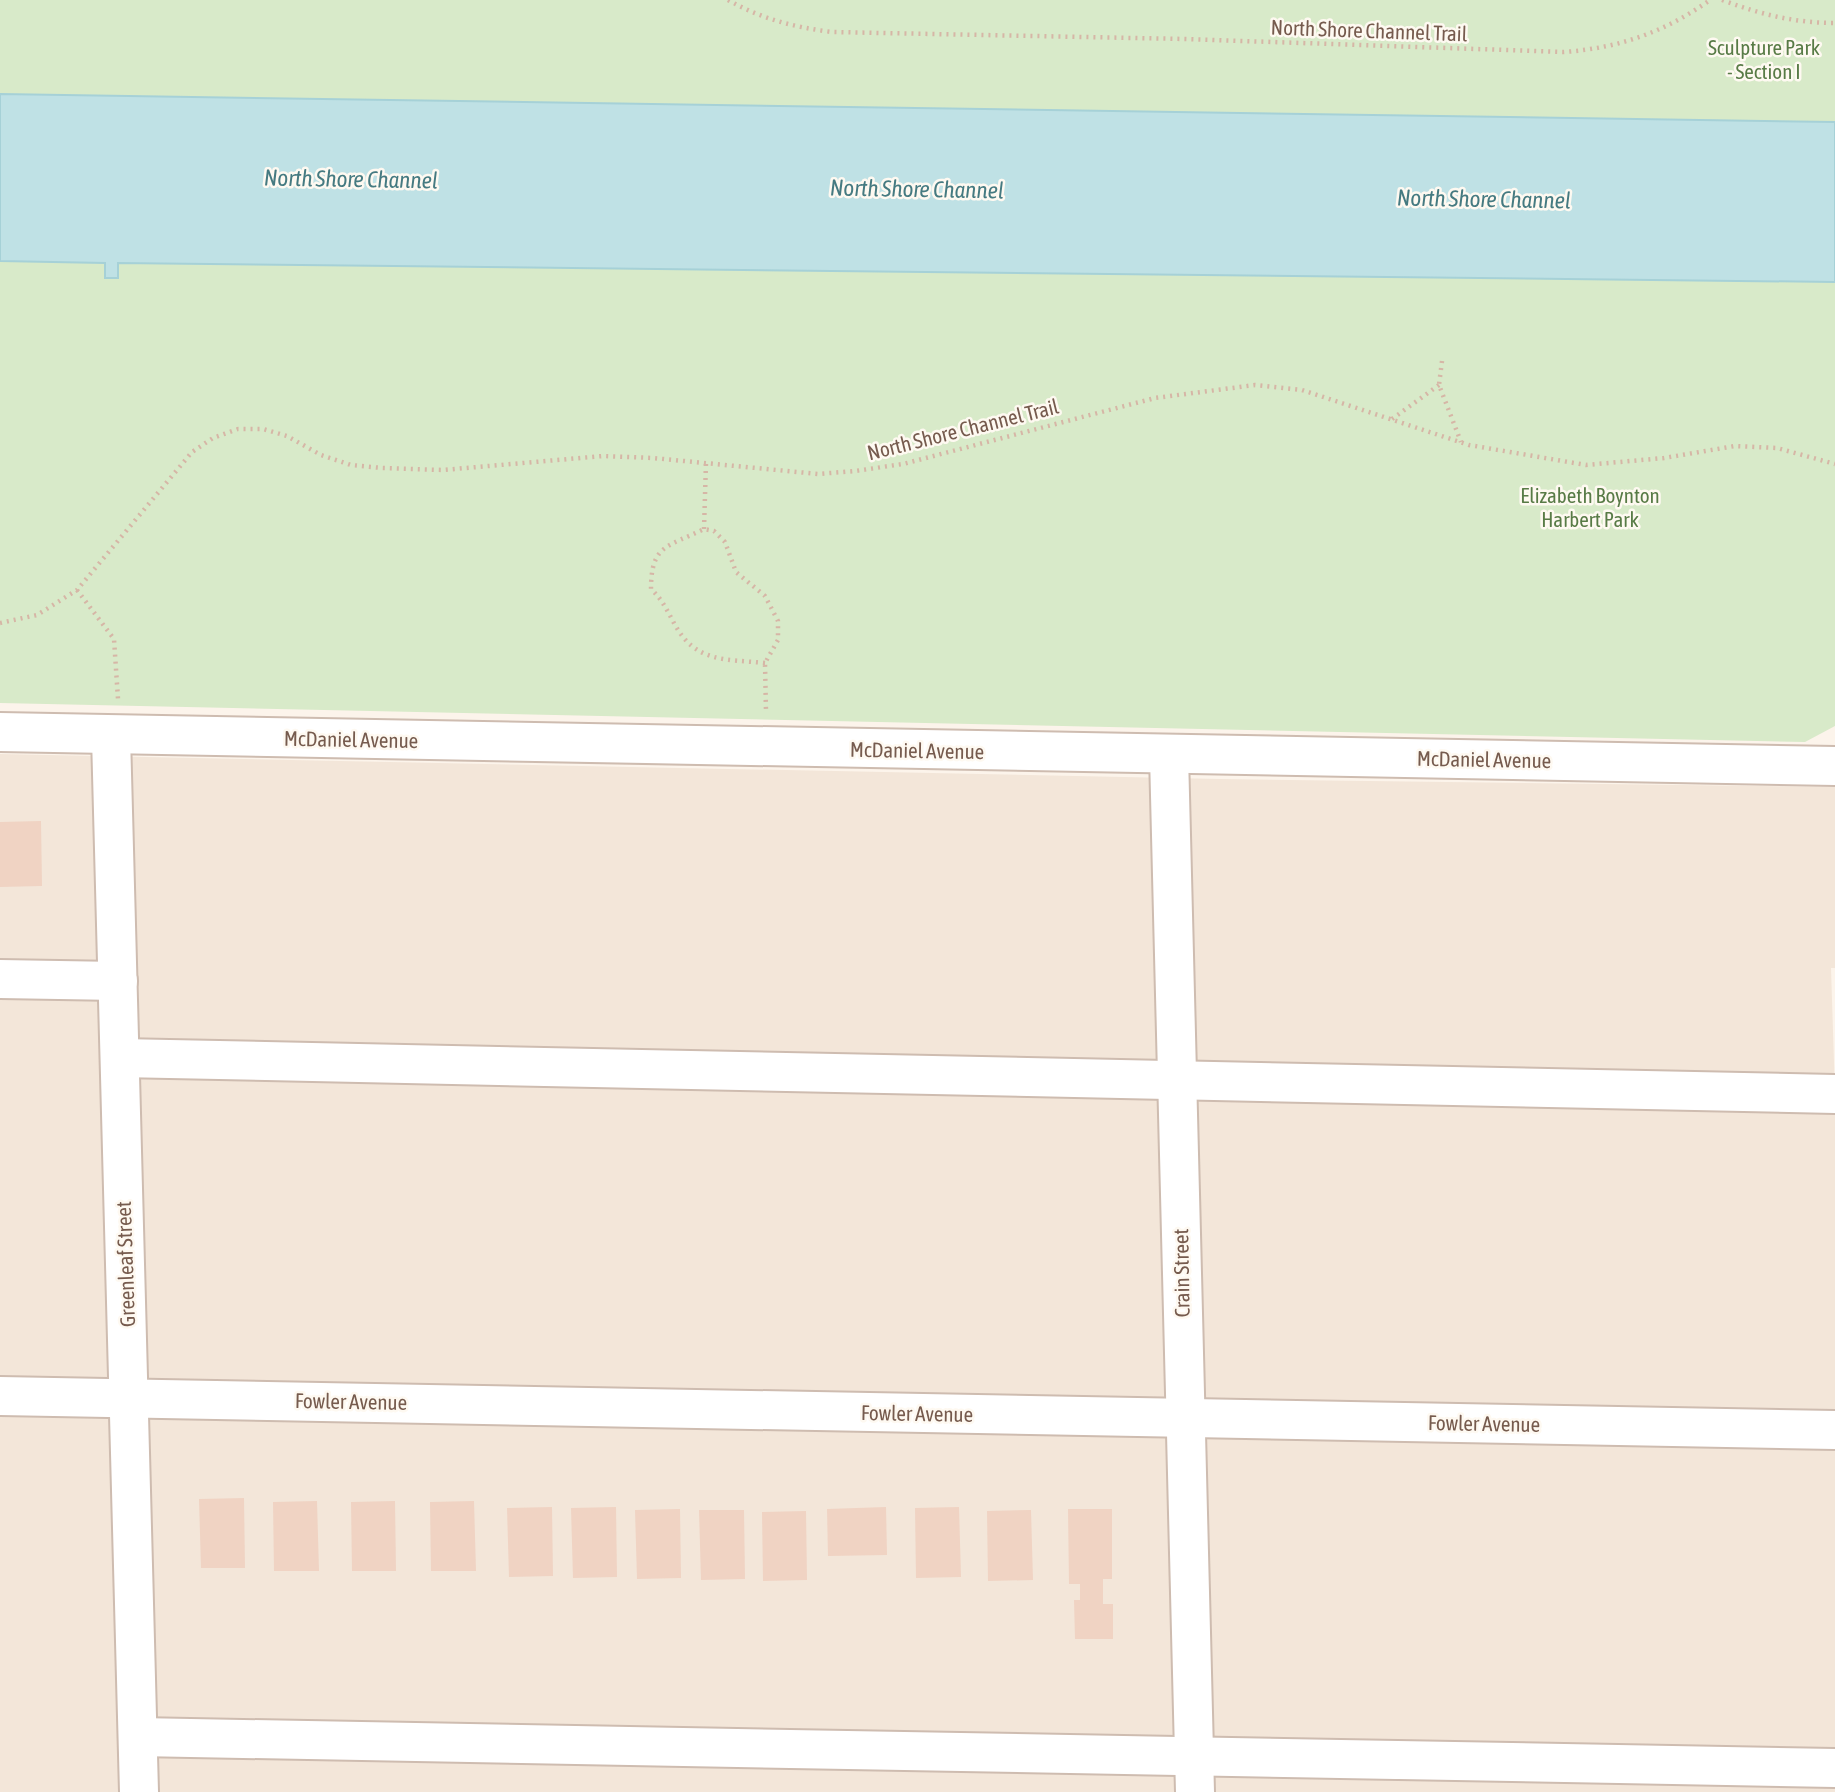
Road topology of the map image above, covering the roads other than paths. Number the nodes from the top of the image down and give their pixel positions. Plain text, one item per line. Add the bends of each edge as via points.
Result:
1 (0, 732) edge
2 (111, 736) junction
3 (1169, 755) junction
4 (1835, 766) edge
5 (0, 979) edge
6 (118, 981) junction
7 (120, 1058) junction
8 (1177, 1080) junction
9 (1835, 1094) edge
10 (0, 1396) edge
11 (130, 1398) junction
12 (1185, 1419) junction
13 (1835, 1430) edge
14 (138, 1737) junction
15 (1835, 1768) edge
16 (1195, 1774) edge
17 (139, 1792) edge

1 - 2 street, McDaniel Avenue
2 - 3 street, McDaniel Avenue
2 - 6 street, Greenleaf Street
3 - 4 street, McDaniel Avenue
3 - 8 street, Crain Street
5 - 6 street
6 - 7 street, Greenleaf Street
7 - 8 street
7 - 11 street, Greenleaf Street
8 - 9 street
8 - 12 street, Crain Street
10 - 11 street, Fowler Avenue
11 - 12 street, Fowler Avenue
11 - 14 street, Greenleaf Street
12 - 13 street, Fowler Avenue
12 - 16 street, Crain Street
14 - 16 street
14 - 17 street, Greenleaf Street
15 - 16 street

